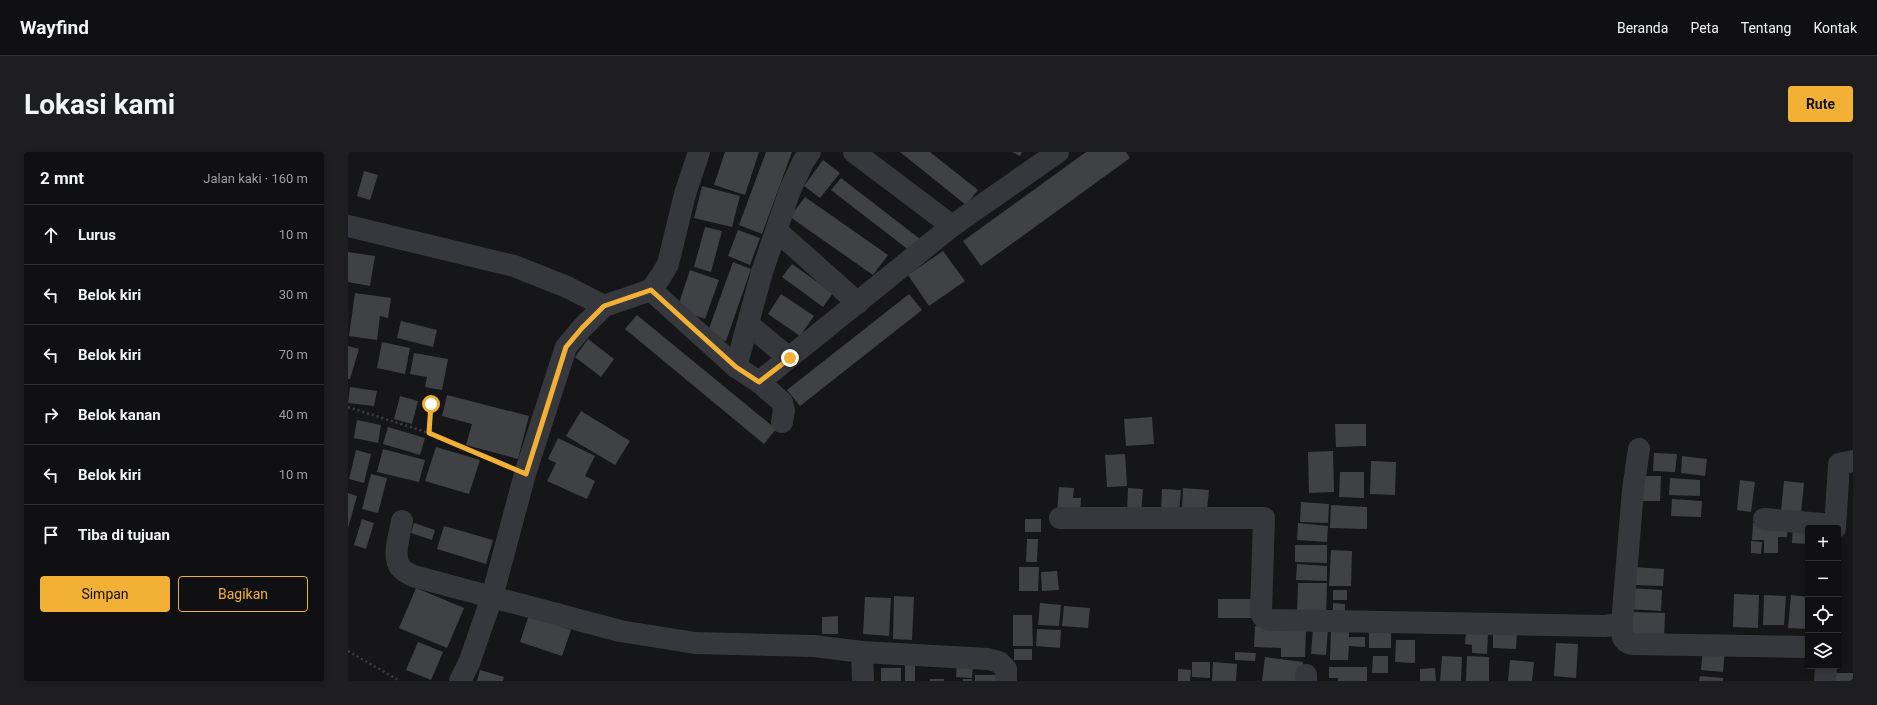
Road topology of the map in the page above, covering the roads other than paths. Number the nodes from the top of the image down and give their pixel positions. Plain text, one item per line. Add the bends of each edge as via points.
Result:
1 (699, 152) edge
2 (810, 152) edge
3 (854, 152) edge
4 (1058, 152) edge
5 (348, 226) edge
6 (952, 226) junction
7 (777, 231) junction
8 (651, 290) junction
9 (858, 304) junction
10 (604, 306) junction
11 (748, 324) junction
12 (790, 358) junction
13 (736, 367) junction
14 (759, 382) junction
15 (782, 422) dead end
16 (1639, 449) dead end
17 (1853, 461) edge
18 (1060, 518) dead end
19 (1764, 519) dead end
20 (402, 521) dead end
21 (1825, 525) edge
22 (1835, 525) edge
23 (492, 597) junction
24 (1622, 624) junction
25 (1805, 647) edge
26 (862, 652) junction
27 (1826, 669) edge
28 (460, 681) edge
29 (863, 681) edge
30 (1006, 681) edge
31 (1825, 681) edge

1 - 8 street via 685,194 668,264
2 - 7 street via 790,190
3 - 6 street
4 - 6 street
5 - 10 street via 514,266 567,286
6 - 9 street
7 - 9 street
7 - 11 street via 762,272
8 - 10 street
8 - 13 street
9 - 12 street
10 - 23 street via 566,347 526,474
11 - 12 street
11 - 13 street
12 - 14 street
13 - 14 street
14 - 15 street via 782,402
16 - 24 street via 1633,490
17 - 22 street via 1839,464
18 - 24 street via 1264,518 1262,612 1263,617 1269,620 1596,626
19 - 21 street
20 - 23 street via 397,555 401,568 413,576
23 - 26 street via 620,631 694,643 814,646
23 - 28 street via 469,663
24 - 25 street via 1622,638 1626,643 1632,644
26 - 29 street
26 - 30 street via 988,659 999,662 1006,669
27 - 31 street

